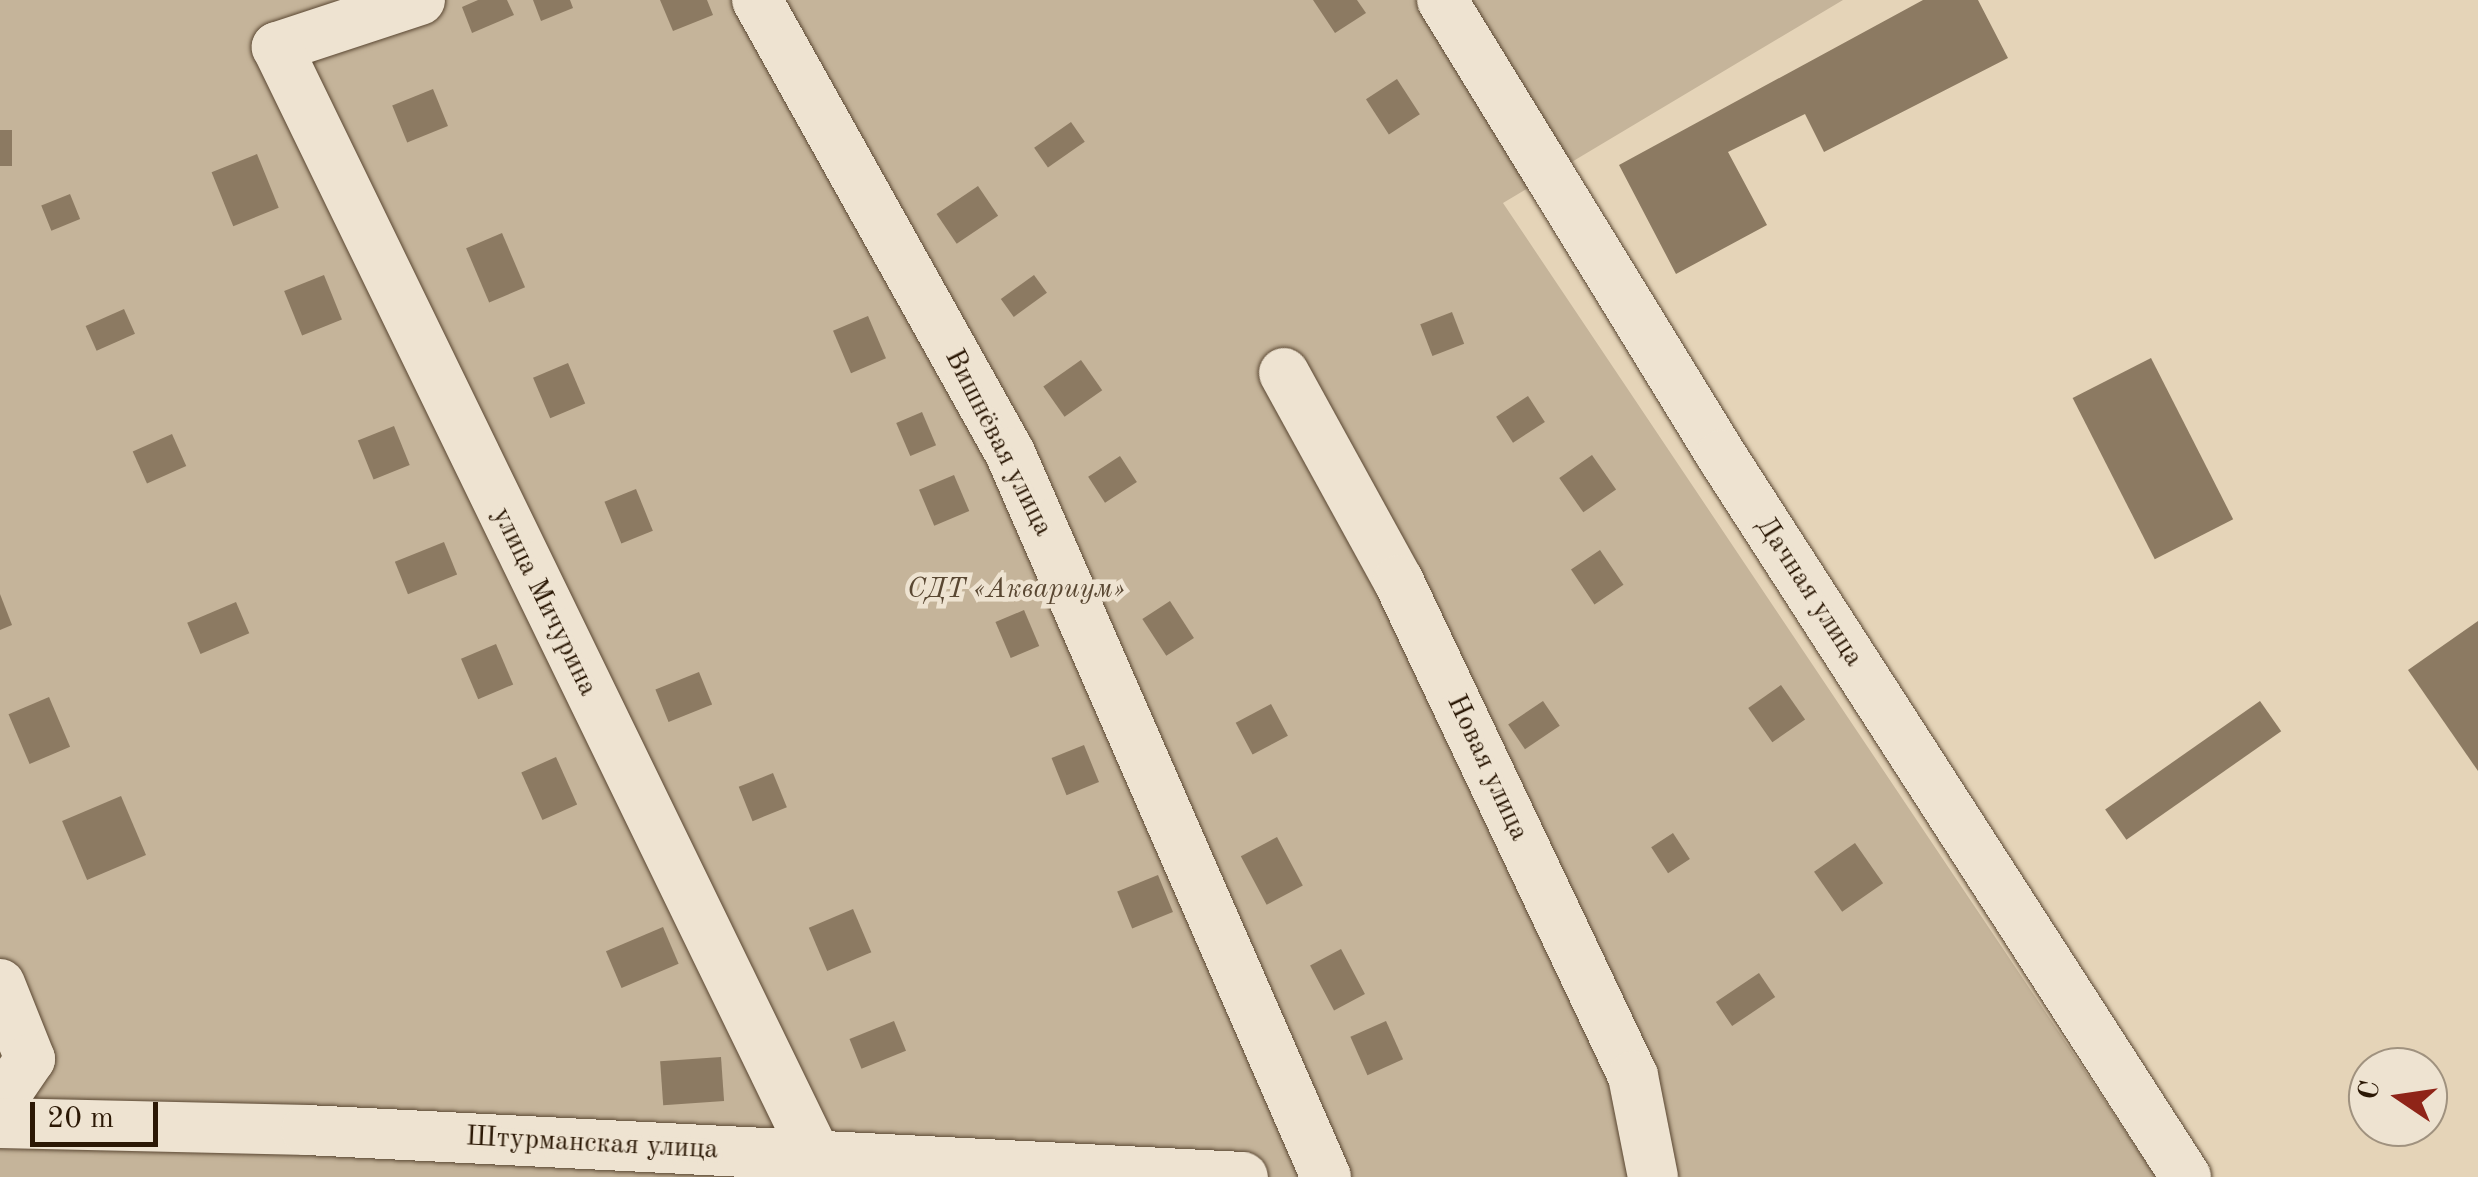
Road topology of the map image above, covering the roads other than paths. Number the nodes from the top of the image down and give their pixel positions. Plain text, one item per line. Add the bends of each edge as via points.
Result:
1 (420, 0) edge
2 (757, 0) edge
3 (1442, 0) edge
4 (1284, 373) dead end
5 (0, 984) edge
6 (0, 1103) edge
7 (0, 1123) edge
8 (816, 1156) junction
9 (1243, 1177) edge
10 (1326, 1177) edge
11 (1652, 1177) edge
12 (2186, 1177) edge

1 - 8 street, улица Мичурина via 276,47
2 - 10 street, Вишнёвая улица via 1010,454
3 - 12 street, Дачная улица via 1720,455
4 - 11 street, Новая улица via 1398,580 1633,1076
5 - 6 street via 30,1059
7 - 8 street, Штурманская улица via 306,1130
8 - 9 street, Штурманская улица

